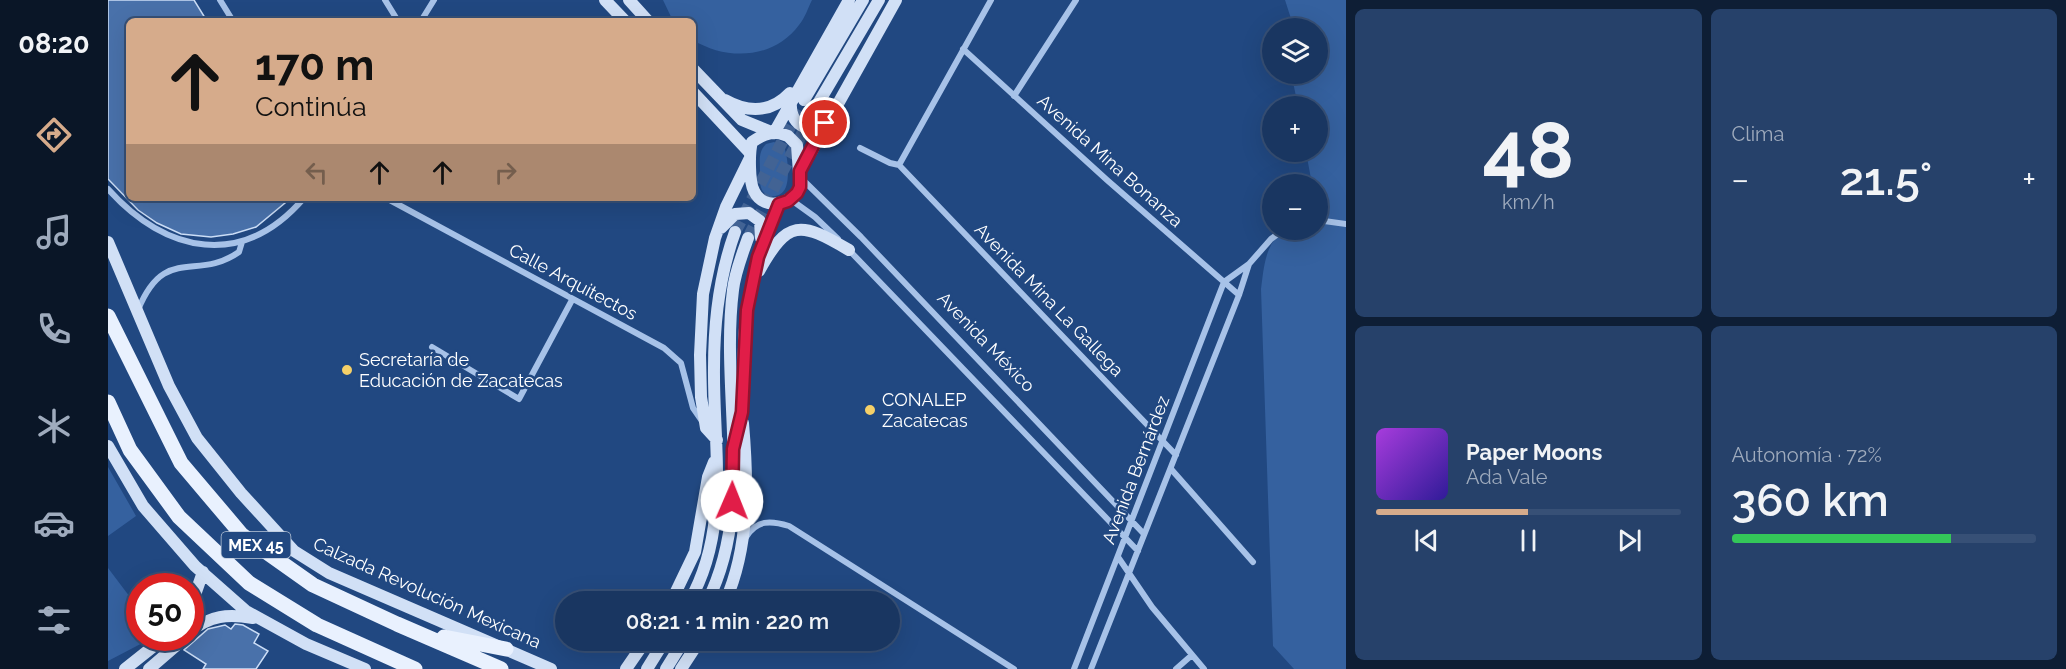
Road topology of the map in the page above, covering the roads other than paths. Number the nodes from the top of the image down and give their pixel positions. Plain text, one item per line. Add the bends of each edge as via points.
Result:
1 (220, 0) edge
2 (385, 0) edge
3 (434, 0) edge
4 (605, 0) edge
5 (629, 0) edge
6 (849, 0) edge
7 (863, 0) edge
8 (879, 0) edge
9 (896, 0) edge
10 (991, 0) edge
11 (1076, 0) edge
12 (231, 18) edge
13 (396, 18) edge
14 (422, 18) edge
15 (622, 18) edge
16 (645, 18) edge
17 (963, 49) junction
18 (696, 72) edge
19 (804, 76) junction
20 (696, 95) edge
21 (800, 96) junction
22 (1014, 96) junction
23 (720, 98) junction
24 (816, 107) tunnel mouth
25 (825, 123) junction
26 (774, 133) junction
27 (860, 148) dead end
28 (750, 156) junction
29 (899, 165) junction
30 (800, 174) junction
31 (108, 189) edge
32 (301, 201) edge
33 (391, 201) edge
34 (785, 201) junction
35 (1328, 222) edge
36 (1346, 224) edge
37 (735, 232) tunnel mouth
38 (715, 238) junction
39 (748, 238) tunnel mouth
40 (1271, 240) edge
41 (108, 242) edge
42 (242, 242) junction
43 (849, 250) junction
44 (758, 257) junction
45 (1249, 264) junction
46 (1224, 282) junction
47 (751, 285) junction
48 (1239, 295) junction
49 (572, 300) junction
50 (138, 310) junction
51 (108, 316) edge
52 (432, 347) dead end
53 (108, 402) edge
54 (742, 412) junction
55 (706, 428) junction
56 (717, 440) junction
57 (1163, 442) junction
58 (108, 446) edge
59 (733, 449) junction
60 (717, 455) junction
61 (1176, 455) junction
62 (1171, 469) junction
63 (1131, 521) junction
64 (1144, 534) junction
65 (1125, 537) junction
66 (742, 546) junction
67 (1137, 550) junction
68 (1118, 557) junction
69 (1253, 562) dead end
70 (203, 572) joint
71 (1130, 574) junction
72 (676, 591) edge
73 (694, 591) edge
74 (712, 591) edge
75 (730, 591) edge
76 (258, 618) junction
77 (204, 621) edge
78 (397, 624) junction
79 (506, 649) junction
80 (148, 651) edge
81 (169, 651) edge
82 (638, 651) edge
83 (658, 651) edge
84 (677, 651) edge
85 (693, 651) edge
86 (1192, 655) junction
87 (125, 669) edge
88 (148, 669) edge
89 (365, 669) edge
90 (415, 669) edge
91 (501, 669) edge
92 (551, 669) edge
93 (626, 669) edge
94 (647, 669) edge
95 (666, 669) edge
96 (681, 669) edge
97 (1014, 669) edge
98 (1074, 669) edge
99 (1091, 669) edge
100 (1176, 669) edge
101 (1204, 669) edge

1 - 12 street
2 - 13 street
3 - 14 street
4 - 15 street
5 - 16 street
6 - 19 street
7 - 21 street
8 - 24 street
9 - 25 street
10 - 17 street
11 - 22 street
17 - 22 street, Avenida Mina Bonanza
17 - 29 street
18 - 23 street
19 - 21 street
19 - 23 street via 782,103 768,109 737,107
20 - 28 street
21 - 25 street via 790,109 798,124 814,129
21 - 26 street
22 - 46 street, Avenida Mina Bonanza
23 - 26 street via 742,120
25 - 30 street
26 - 28 street via 752,142
26 - 30 street via 788,136 798,145
27 - 29 street
28 - 34 street via 753,189 767,202
28 - 38 street
29 - 57 street, Avenida Mina La Gallega
30 - 34 street via 800,187
30 - 63 street, Avenida México
31 - 42 street via 156,231 176,239 196,244
32 - 42 street via 270,230
33 - 49 street, Calle Arquitectos
34 - 43 street, Avenida México via 815,217
34 - 44 street
35 - 36 street
37 - 56 street via 721,274 716,322
38 - 44 street via 729,218 749,213 762,226
38 - 55 street via 700,327
39 - 59 street via 733,291
40 - 45 street
41 - 50 street, Calzada Revolución Mexicana
42 - 50 street via 239,252 228,260 175,267 158,277
43 - 47 street via 808,230 789,232 772,248
43 - 65 street, Avenida México
44 - 47 street
45 - 46 street
45 - 48 street, Avenida Bernárdez
46 - 48 street, Avenida Mina Bonanza
46 - 57 street, Avenida Bernárdez
47 - 54 street
48 - 61 street, Avenida Bernárdez
49 - 52 street via 519,399
49 - 55 street, Calle Arquitectos via 664,348 681,363 693,408
50 - 79 street, Calzada Revolución Mexicana via 169,386 197,438 294,551 329,573
51 - 78 main road, MEX 45 via 182,463 242,535 313,585
53 - 90 main road, MEX 45 via 130,450 179,517 249,583 317,625
54 - 59 street
54 - 66 street via 747,478
55 - 56 street
56 - 60 street
57 - 61 street, Avenida Mina La Gallega
57 - 63 street, Avenida Bernárdez
58 - 70 street via 143,506
59 - 74 street via 726,547
60 - 72 street via 708,477 695,552
60 - 73 street via 716,519 711,547
61 - 62 street, Avenida Bernárdez
62 - 64 street, Avenida Bernárdez
62 - 69 street
63 - 64 street, Avenida México
63 - 65 street, Avenida Bernárdez
64 - 67 street, Avenida Bernárdez
65 - 67 street, Avenida México
65 - 68 street, Avenida Bernárdez
66 - 75 street
66 - 97 street via 753,527 760,523 789,526
67 - 71 street, Avenida Bernárdez
68 - 71 street
68 - 98 street, Avenida Bernárdez
70 - 76 street
71 - 86 street
71 - 99 street, Avenida Bernárdez
76 - 77 street via 222,615
76 - 89 street
78 - 79 main road
78 - 91 main road, MEX 45
79 - 92 street, Calzada Revolución Mexicana
80 - 87 street
81 - 88 street
82 - 93 street
83 - 94 street
84 - 95 street
85 - 96 street
86 - 100 street
86 - 101 street

